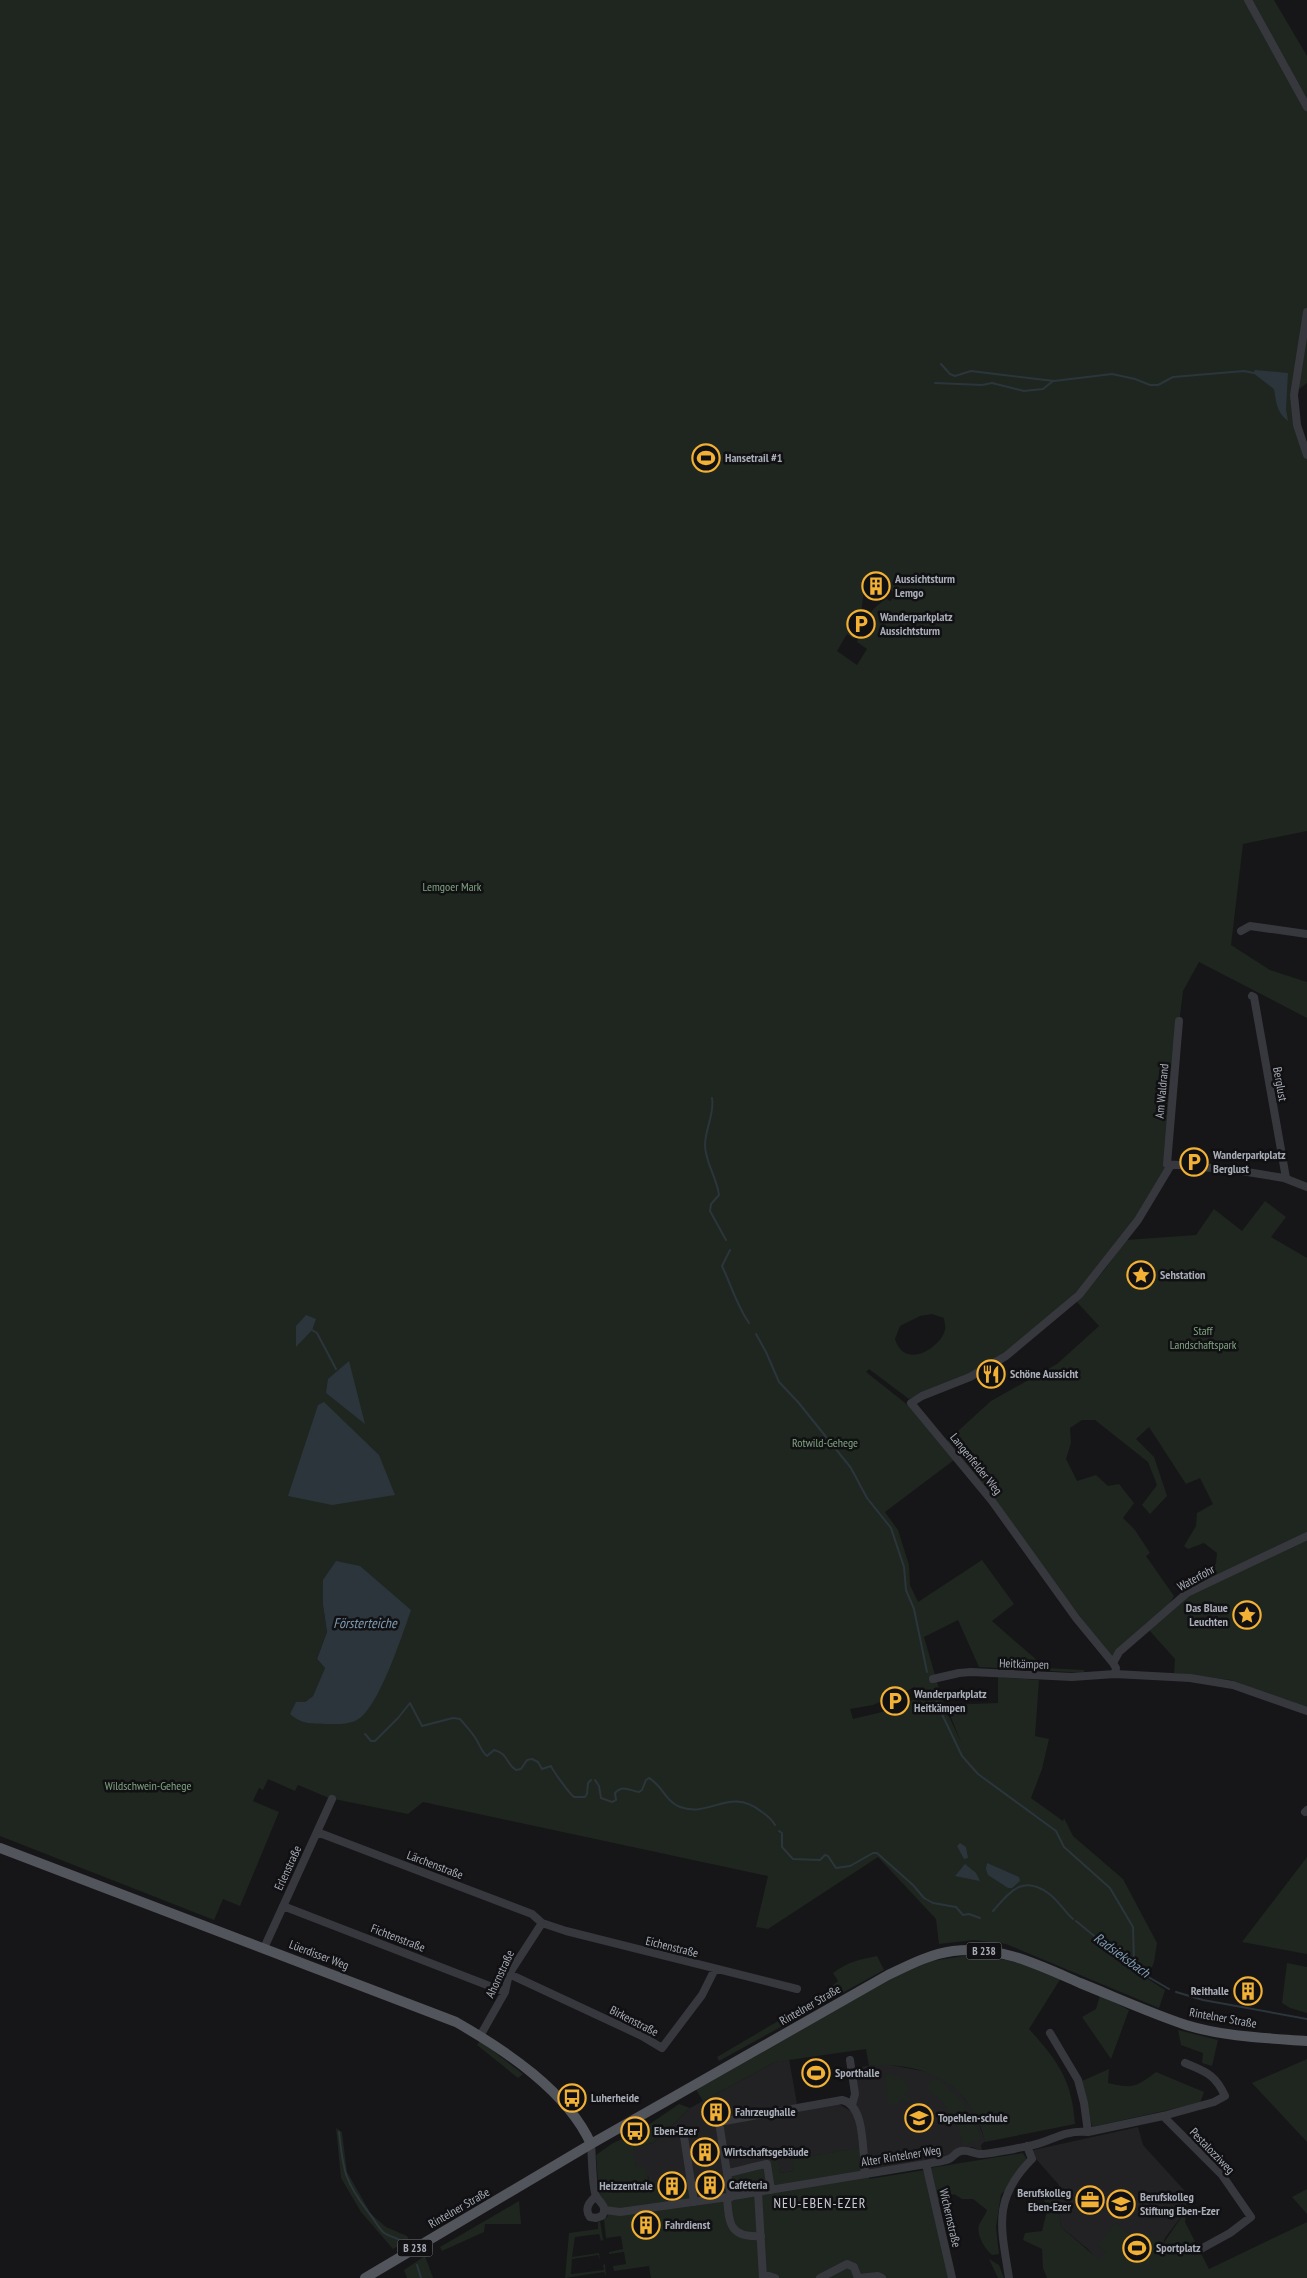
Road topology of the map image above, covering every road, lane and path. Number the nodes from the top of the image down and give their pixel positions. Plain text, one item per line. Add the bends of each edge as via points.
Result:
1 (1248, 0) edge
2 (1307, 107) edge
3 (1307, 312) edge
4 (1307, 455) edge
5 (1241, 931) dead end
6 (1307, 934) edge
7 (1252, 996) dead end
8 (1180, 1021) dead end
9 (1169, 1164) junction
10 (1286, 1178) junction
11 (1307, 1187) edge
12 (1307, 1536) edge
13 (1113, 1663) junction
14 (1115, 1674) junction
15 (933, 1678) dead end
16 (1307, 1711) edge
17 (332, 1798) dead end
18 (317, 1832) junction
19 (0, 1848) edge
20 (283, 1906) junction
21 (542, 1923) junction
22 (264, 1948) junction
23 (715, 1969) junction
24 (509, 1974) junction
25 (797, 1990) dead end
26 (505, 1992) junction
27 (1050, 2033) dead end
28 (480, 2036) junction
29 (1307, 2041) edge
30 (850, 2060) dead end
31 (1185, 2063) dead end
32 (852, 2105) junction
33 (1163, 2116) junction
34 (683, 2130) dead end
35 (1088, 2132) junction
36 (591, 2144) junction
37 (1027, 2146) junction
38 (926, 2164) junction
39 (727, 2173) junction
40 (864, 2173) junction
41 (771, 2190) junction
42 (758, 2192) junction
43 (596, 2196) junction
44 (729, 2197) junction
45 (694, 2202) junction
46 (605, 2210) junction
47 (761, 2236) junction
48 (1199, 2250) dead end
49 (764, 2276) edge
50 (365, 2278) edge
51 (776, 2278) edge
52 (820, 2278) edge
53 (859, 2278) edge
54 (882, 2278) edge
55 (952, 2278) edge
56 (1009, 2278) edge

1 - 2 street
3 - 4 street via 1294,395 1297,425
5 - 6 street via 1250,926
7 - 10 street, Berglust
8 - 9 street, Am Waldrand
9 - 10 street
9 - 13 street, Langenfelder Weg via 1138,1220 1079,1295 1006,1356 970,1377 911,1403 986,1494 1076,1618
10 - 11 street
12 - 13 street, Waterfohr via 1187,1593 1119,1652
13 - 14 street, Langenfelder Weg
14 - 15 street, Heitkämpen via 1072,1677 959,1672
14 - 16 street via 1226,1683
17 - 18 street, Erlenstraße
18 - 20 street, Erlenstraße
18 - 21 street, Lärchenstraße via 532,1914
19 - 22 main road, Lüerdisser Weg
20 - 22 street, Erlenstraße
20 - 26 street, Fichtenstraße
21 - 23 street, Eichenstraße
21 - 24 street, Ahornstraße
22 - 28 main road, Lüerdisser Weg via 456,2022
23 - 24 street, Birkenstraße via 702,1995 662,2048
23 - 25 street, Eichenstraße
24 - 26 street, Ahornstraße
26 - 28 street, Ahornstraße
27 - 35 street via 1078,2080
28 - 36 main road, Lüerdisser Weg via 545,2084 584,2129
29 - 36 main road, Rintelner Straße / B 238 via 1227,2033 1188,2025 1019,1957 994,1952 953,1951 920,1960 888,1975
30 - 32 street via 856,2094
31 - 33 street via 1211,2074 1224,2096 1214,2102
32 - 39 street via 842,2100 719,2122
32 - 40 street via 858,2114
33 - 35 street
33 - 48 street, Pestalozziweg via 1222,2175 1251,2217
34 - 45 street
35 - 37 street, Alter Rintelner Weg via 1076,2131
36 - 43 street
36 - 50 main road, Rintelner Straße / B 238
37 - 38 street, Alter Rintelner Weg via 980,2154 962,2151 949,2159
37 - 56 street via 1032,2159 1012,2183 1003,2208 1003,2248
38 - 40 street, Alter Rintelner Weg
38 - 55 street, Wichernstraße
39 - 41 street via 767,2164
39 - 44 street
40 - 41 street, Alter Rintelner Weg
41 - 42 street, Alter Rintelner Weg
42 - 44 street, Alter Rintelner Weg
42 - 47 street
43 - 46 street
43 - 46 street via 587,2210 590,2216 602,2216
44 - 45 street, Alter Rintelner Weg
44 - 47 street via 728,2218 735,2231 746,2236
45 - 46 street, Alter Rintelner Weg via 620,2212
47 - 49 street
49 - 51 street
52 - 53 street via 847,2264 854,2266
53 - 54 street

